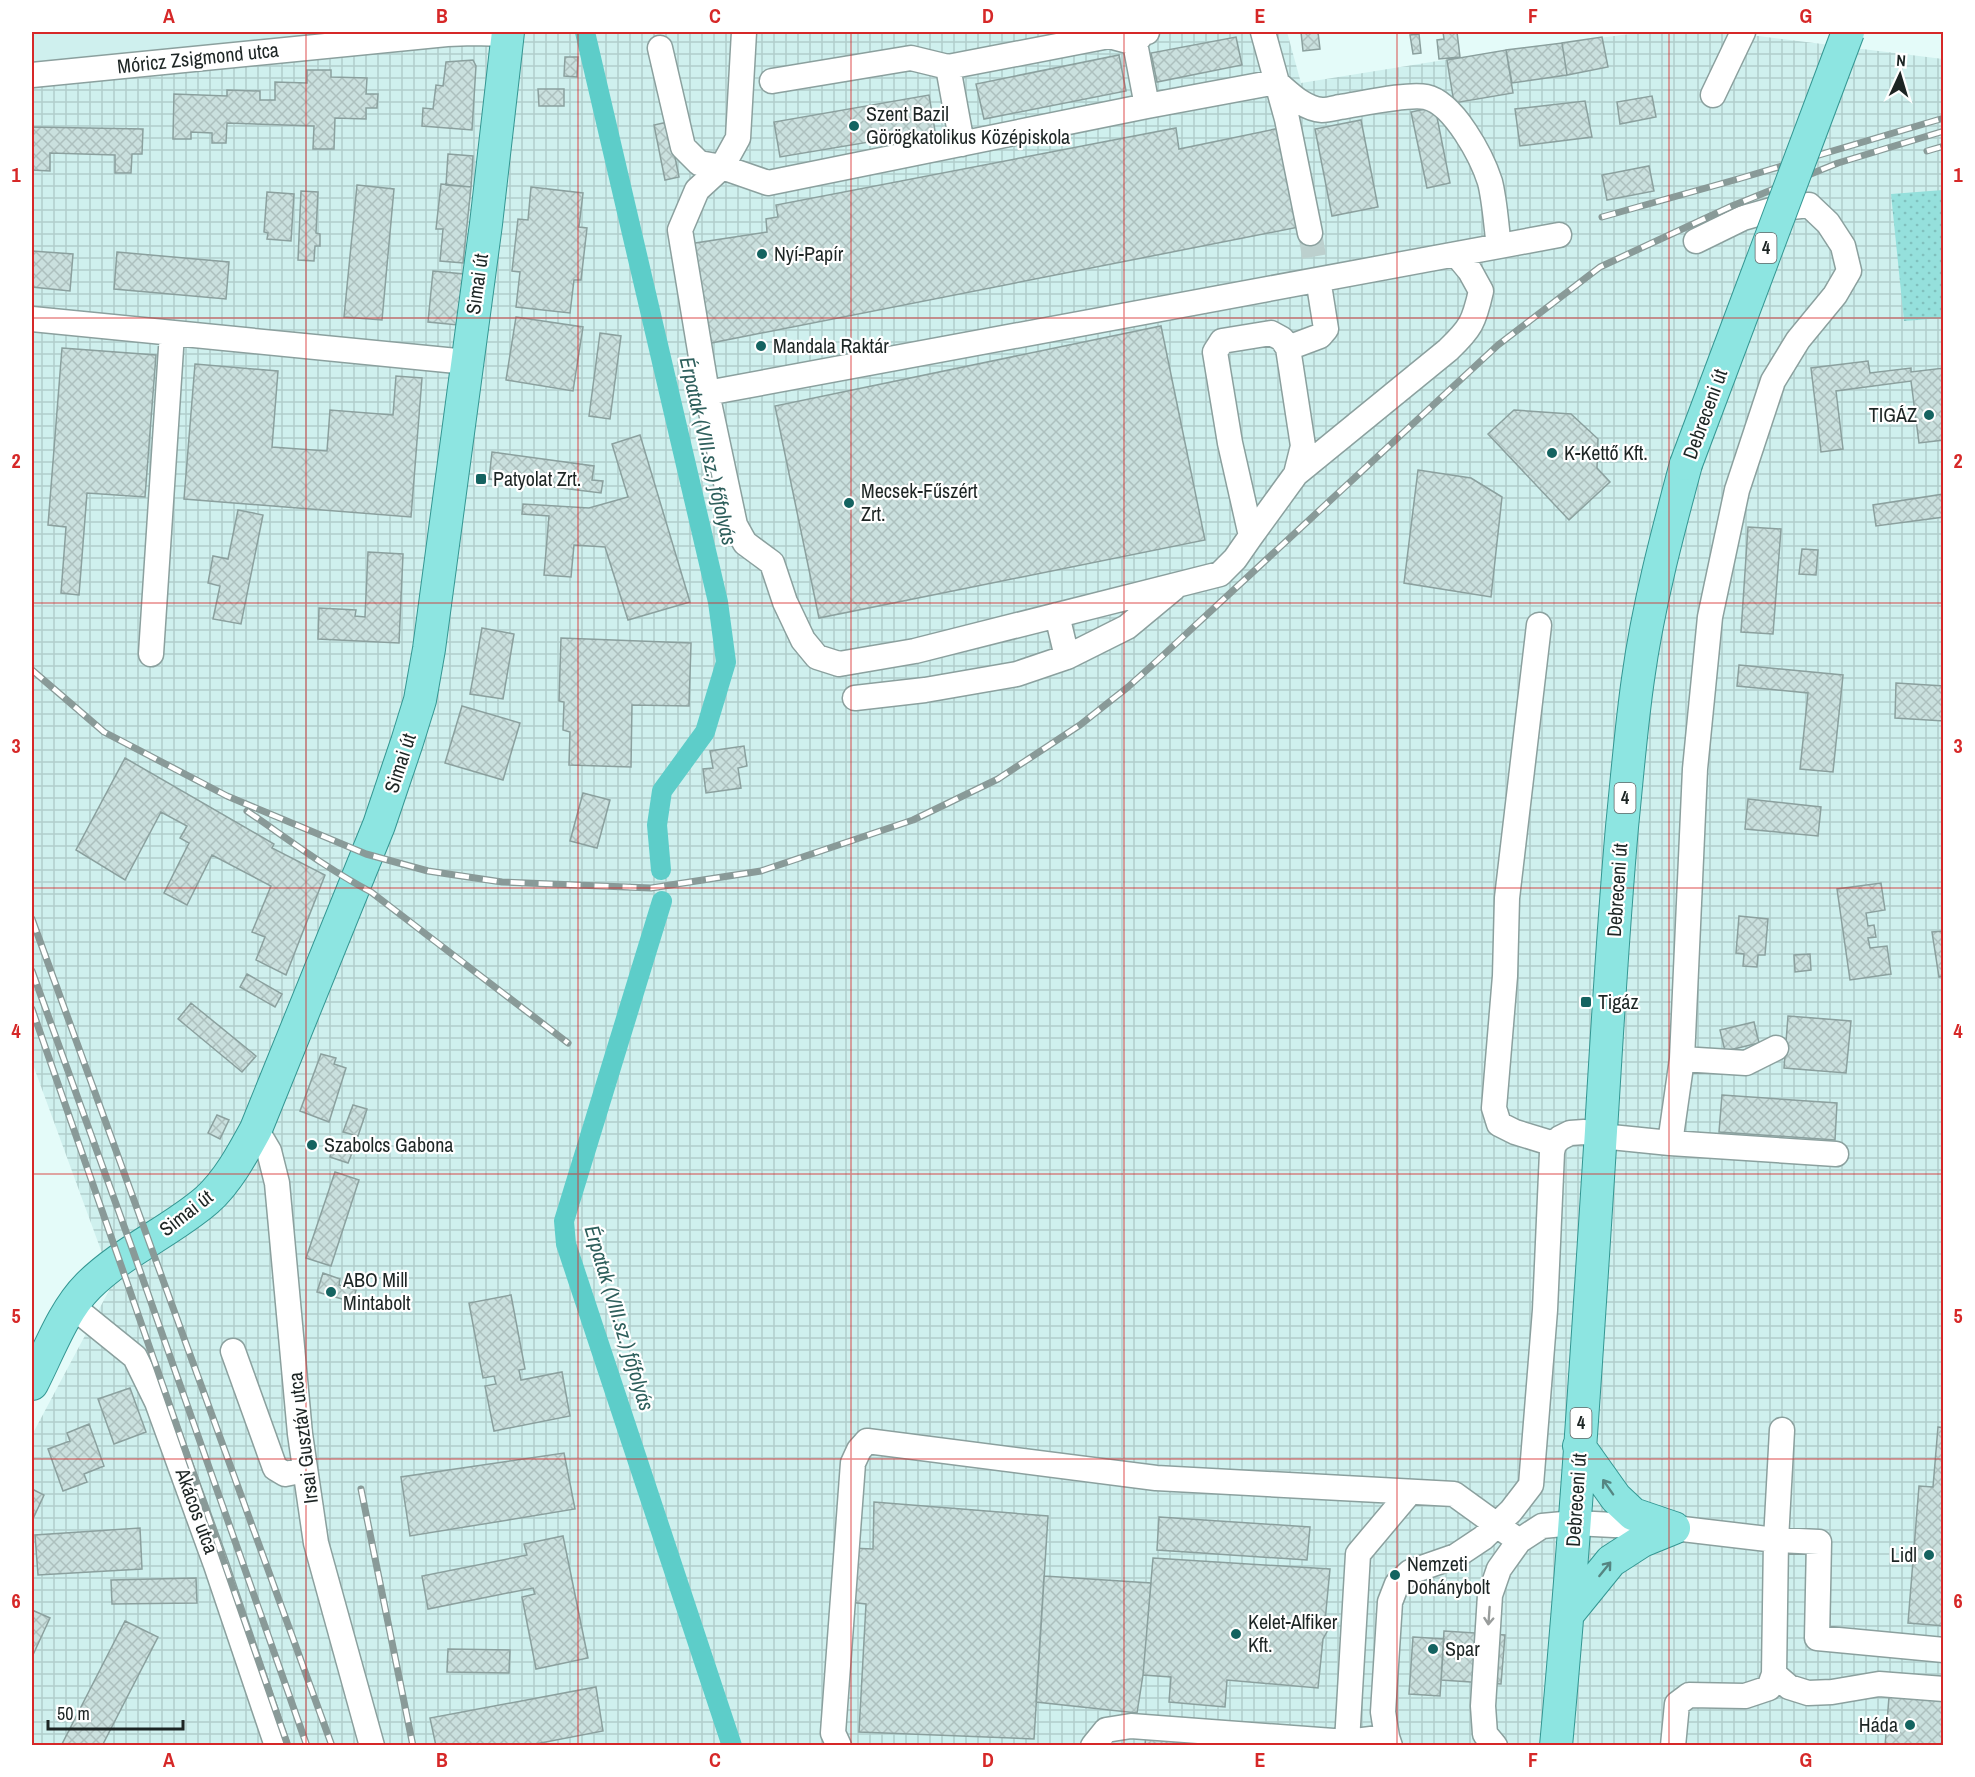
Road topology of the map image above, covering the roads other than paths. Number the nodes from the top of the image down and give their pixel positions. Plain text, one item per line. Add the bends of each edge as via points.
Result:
1 (509, 32) edge
2 (744, 32) edge
3 (1263, 32) edge
4 (1848, 32) edge
5 (1741, 37) edge
6 (1141, 38) edge
7 (660, 48) dead end
8 (948, 67) junction
9 (32, 75) edge
10 (772, 81) dead end
11 (1276, 82) junction
12 (1713, 95) dead end
13 (1147, 106) junction
14 (962, 144) junction
15 (722, 167) junction
16 (1310, 233) tunnel mouth
17 (1559, 235) dead end
18 (1696, 241) dead end
19 (1498, 246) junction
20 (1456, 254) junction
21 (1320, 291) tunnel mouth
22 (32, 319) edge
23 (172, 333) junction
24 (1288, 348) junction
25 (466, 362) junction
26 (707, 393) junction
27 (1296, 474) junction
28 (1251, 536) junction
29 (1179, 585) junction
30 (1057, 615) junction
31 (1539, 625) dead end
32 (915, 651) junction
33 (151, 654) dead end
34 (1067, 657) junction
35 (925, 690) junction
36 (855, 698) dead end
37 (1776, 1048) dead end
38 (1682, 1059) junction
39 (256, 1129) junction
40 (1601, 1136) junction
41 (1554, 1143) junction
42 (1670, 1143) junction
43 (1836, 1154) dead end
44 (72, 1306) junction
45 (233, 1351) dead end
46 (32, 1384) edge
47 (1782, 1430) dead end
48 (1579, 1446) junction
49 (305, 1470) junction
50 (1410, 1492) junction
51 (1574, 1522) junction
52 (1497, 1525) junction
53 (1674, 1528) junction
54 (1776, 1540) junction
55 (1519, 1541) junction
56 (1568, 1614) junction
57 (1944, 1650) edge
58 (1774, 1674) junction
59 (1944, 1689) edge
60 (1388, 1741) edge
61 (1347, 1742) junction
62 (1494, 1745) edge
63 (277, 1746) edge
64 (372, 1746) edge
65 (839, 1746) edge
66 (1093, 1746) edge
67 (1556, 1746) edge
68 (1673, 1746) edge

1 - 9 street, Móricz Zsigmond utca via 447,34
1 - 25 main road, Simai út
2 - 15 street via 738,138
3 - 11 street
4 - 40 main road, Debreceni út / 4, bridge via 1686,464 1664,548 1638,679 1618,880
5 - 12 street
6 - 8 street via 1109,36
6 - 13 street
7 - 15 street via 683,147 699,163
8 - 10 street via 910,58
8 - 14 street
11 - 13 street
11 - 16 street
11 - 19 street via 1301,103 1321,110 1404,97 1426,97 1442,105 1464,129 1490,183
13 - 14 street
14 - 15 street via 768,183
15 - 26 street via 697,189 680,230
17 - 19 street
18 - 38 street via 1743,219 1775,209 1809,205 1828,223 1843,246 1849,271 1773,381 1737,490 1710,616 1695,770
19 - 20 street
20 - 26 street
20 - 27 street via 1481,291 1467,332
21 - 24 street via 1326,329 1320,336
22 - 23 street
23 - 25 street
23 - 33 street
24 - 27 street via 1303,446
24 - 28 street via 1271,333 1222,341 1215,352
25 - 39 main road, Simai út via 445,540 420,700 379,825
26 - 32 street via 735,525 745,543 772,563 803,640 817,657 839,664
27 - 28 street
28 - 29 street via 1220,574
29 - 30 street
29 - 34 street via 1127,627
30 - 32 street
30 - 34 street
31 - 41 street via 1507,898 1494,1108 1499,1124
32 - 35 street
34 - 35 street via 1017,674
35 - 36 street
37 - 38 street via 1746,1064
38 - 42 street
39 - 44 main road, Simai út via 225,1179 207,1199 119,1259
39 - 49 street, Irsai Gusztáv utca via 269,1151 277,1184
40 - 41 street via 1570,1133
40 - 42 street
40 - 48 main road, Debreceni út / 4
41 - 52 street via 1531,1485
42 - 43 street
44 - 46 main road, Simai út
44 - 63 street, Akácos utca via 135,1358 157,1402
45 - 49 street via 275,1468 285,1474
47 - 54 street
48 - 51 main road, Debreceni út / 4
53 -> 48 main road via 1633,1514 1616,1498
49 - 64 street, Irsai Gusztáv utca via 316,1544
50 - 52 street via 1454,1494
50 - 61 street via 1358,1554
50 - 65 street via 1156,1478 867,1441 853,1463 833,1733
51 - 53 street
51 - 55 street via 1542,1526
51 - 56 main road, Debreceni út / 4
52 - 55 street
52 - 60 street via 1456,1556 1410,1572 1397,1584 1390,1602 1383,1712
53 - 54 street
56 -> 53 main road via 1611,1561 1642,1540
54 - 57 street via 1819,1542 1817,1638
54 - 58 street
55 -> 62 street via 1499,1569 1490,1595 1483,1706 1485,1734
56 - 67 main road, Debreceni út / 4
58 - 59 street via 1790,1687 1808,1693 1879,1684
58 - 68 street via 1768,1688 1745,1696 1689,1695 1677,1704
60 - 61 street
61 - 66 street via 1131,1726 1106,1730

